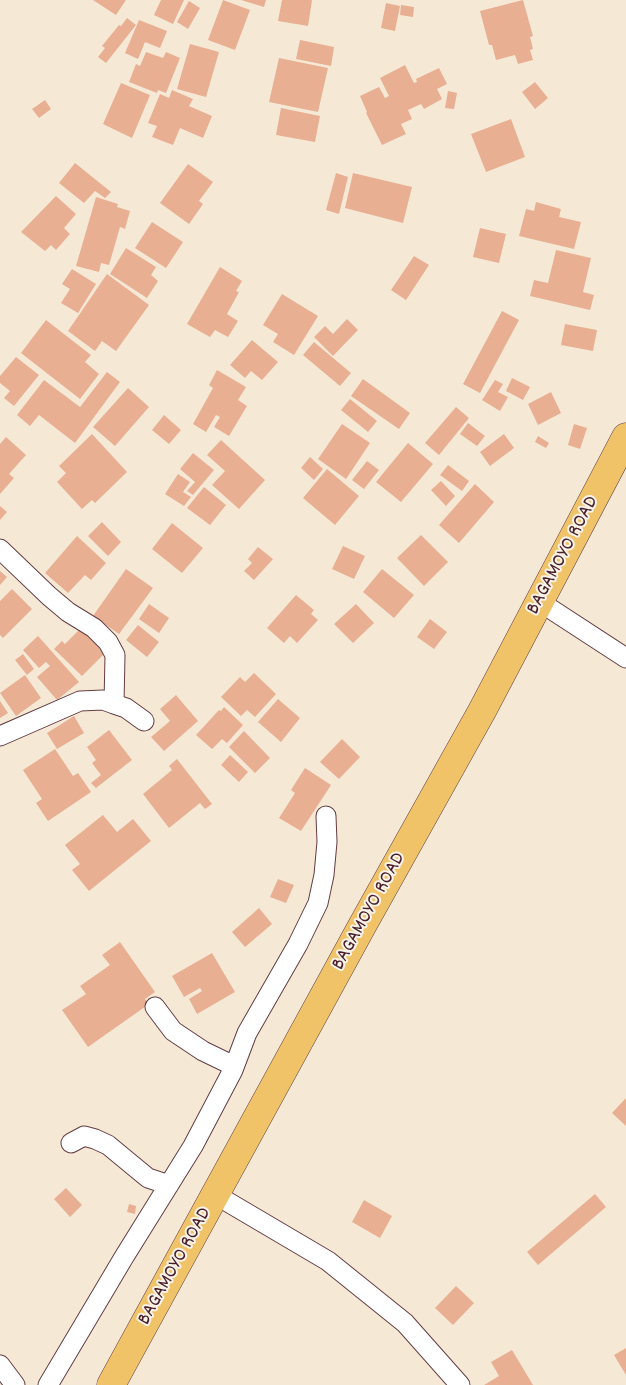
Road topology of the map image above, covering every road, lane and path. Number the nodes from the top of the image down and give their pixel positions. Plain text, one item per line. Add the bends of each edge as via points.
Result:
1 (626, 437) edge
2 (0, 549) edge
3 (540, 602) junction
4 (626, 658) edge
5 (114, 704) junction
6 (144, 721) dead end
7 (0, 736) edge
8 (326, 816) dead end
9 (155, 1007) dead end
10 (234, 1066) junction
11 (71, 1143) dead end
12 (169, 1185) junction
13 (216, 1195) junction
14 (0, 1365) edge
15 (15, 1385) edge
16 (48, 1385) edge
17 (111, 1385) edge
18 (460, 1385) edge

1 - 3 highway, BAGAMOYO ROAD
2 - 5 street via 49,596 108,642 115,654
3 - 4 street
3 - 13 highway, BAGAMOYO ROAD
5 - 6 street
5 - 7 street via 103,700 80,702
8 - 10 street via 324,875 318,903 247,1033
9 - 10 street via 173,1031
10 - 12 street via 194,1146
11 - 12 street via 84,1136 95,1139 108,1145 148,1178
12 - 16 street
13 - 17 highway, BAGAMOYO ROAD
13 - 18 street via 328,1261 405,1323
14 - 15 street

